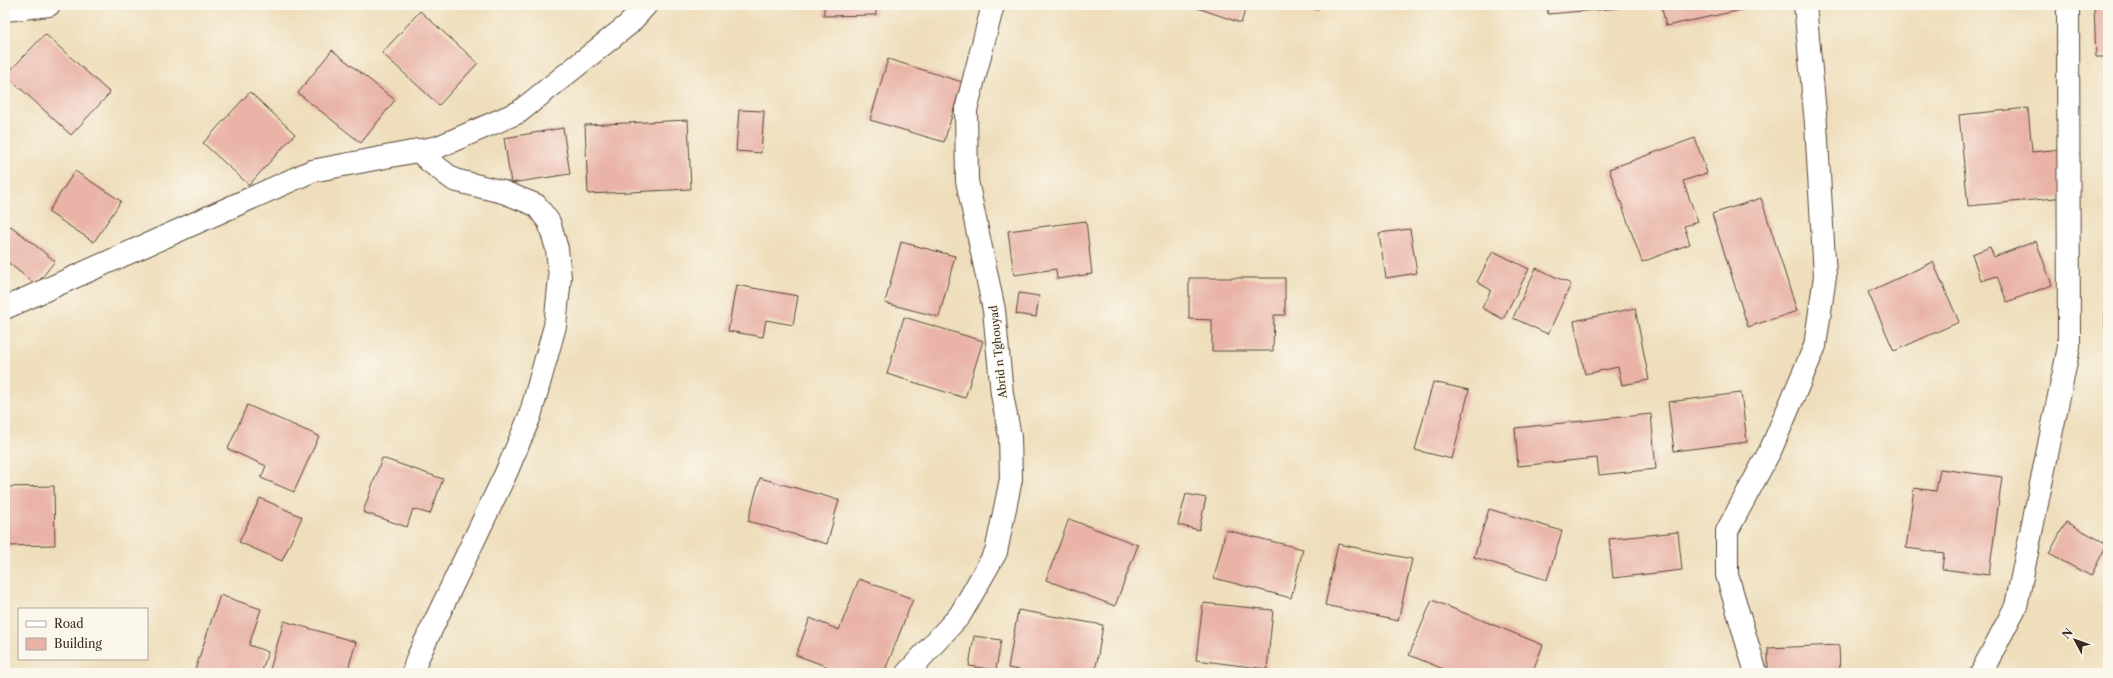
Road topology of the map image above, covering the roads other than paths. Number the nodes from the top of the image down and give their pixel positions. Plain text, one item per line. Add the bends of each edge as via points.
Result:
1 (48, 5) edge
2 (646, 5) edge
3 (993, 5) edge
4 (1805, 5) edge
5 (2068, 5) edge
6 (5, 10) edge
7 (418, 150) junction
8 (5, 308) edge
9 (413, 673) edge
10 (907, 673) edge
11 (1756, 673) edge
12 (1981, 673) edge

1 - 6 street
2 - 7 street via 630,24 519,112 438,146
3 - 10 street, Abrid n Tghouyad via 966,110 967,181 994,310 1002,394 1010,437 1011,479 996,552 960,615
4 - 11 street via 1816,124 1825,276 1815,346 1771,449 1727,531 1727,575
5 - 12 street via 2069,347 2016,606
7 - 8 street via 312,171
7 - 9 street via 429,162 454,180 503,192 536,205 549,222 557,249 560,277 555,326 530,416 506,473 417,659

